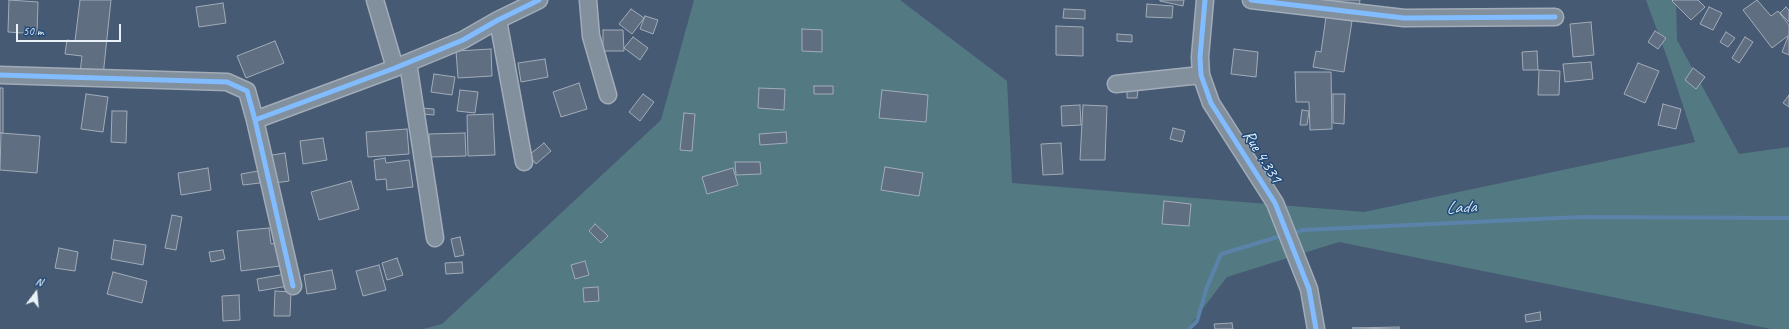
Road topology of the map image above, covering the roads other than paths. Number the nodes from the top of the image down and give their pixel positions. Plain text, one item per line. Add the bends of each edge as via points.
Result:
1 (588, 0) edge
2 (1205, 0) edge
3 (1252, 0) edge
4 (378, 1) edge
5 (529, 2) edge
6 (1555, 17) dead end
7 (498, 20) junction
8 (401, 65) junction
9 (0, 75) edge
10 (1201, 75) junction
11 (1116, 84) dead end
12 (608, 95) dead end
13 (256, 120) junction
14 (524, 162) dead end
15 (435, 238) dead end
16 (293, 286) dead end
17 (1316, 329) edge

1 - 12 street via 591,36
2 - 10 street, Rue 4.331
3 - 6 street via 1404,18
4 - 8 street
5 - 7 street
7 - 8 street via 462,40
7 - 14 street
8 - 13 street
8 - 15 street
9 - 13 street via 227,82 247,91
10 - 11 street
10 - 17 street, Rue 4.331 via 1212,103 1275,203 1309,288
13 - 16 street

